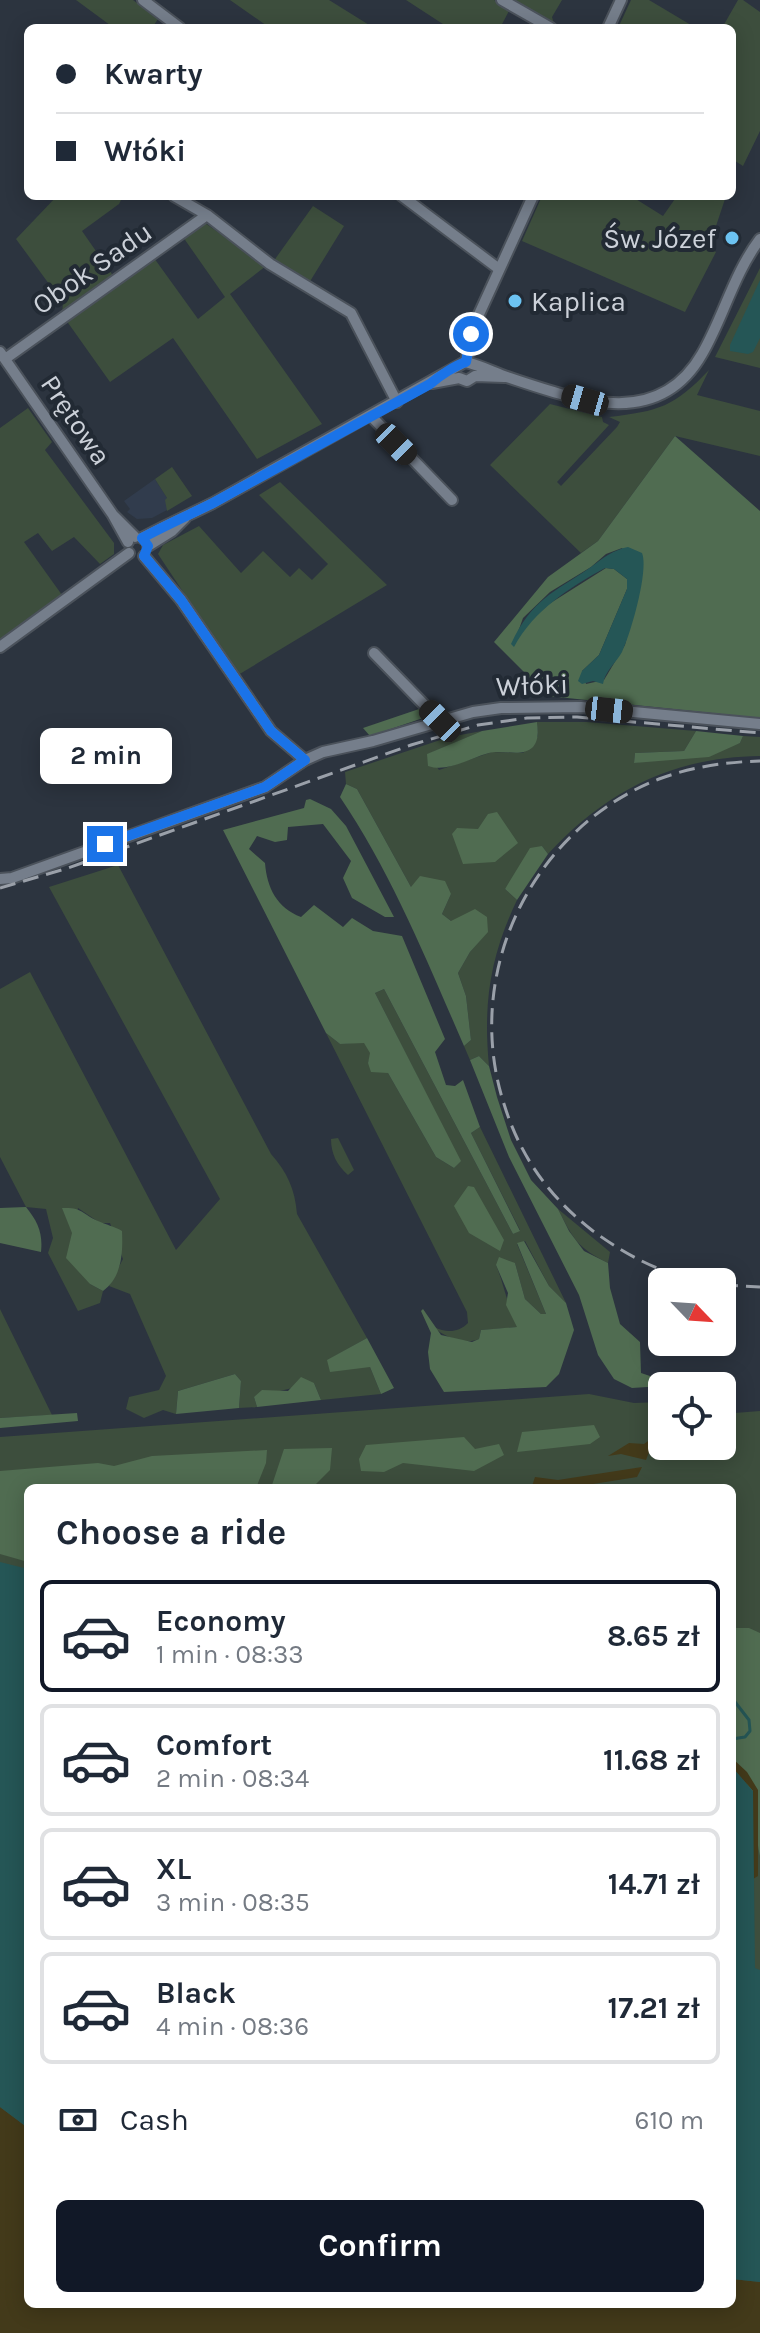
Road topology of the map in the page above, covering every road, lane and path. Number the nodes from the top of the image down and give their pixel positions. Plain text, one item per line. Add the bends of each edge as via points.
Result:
1 (143, 0) edge
2 (502, 0) edge
3 (621, 0) edge
4 (175, 24) edge
5 (544, 24) edge
6 (610, 24) edge
7 (181, 200) edge
8 (407, 200) edge
9 (531, 200) edge
10 (207, 215) junction
11 (760, 239) edge
12 (499, 269) junction
13 (2, 355) edge
14 (466, 370) junction
15 (397, 402) junction
16 (371, 416) junction
17 (452, 500) dead end
18 (138, 545) junction
19 (0, 647) edge
20 (374, 653) dead end
21 (440, 721) junction
22 (760, 724) edge
23 (305, 760) junction
24 (0, 879) edge

1 - 4 street
2 - 5 street
3 - 6 street
7 - 10 street, Obok Sadu
8 - 12 street
9 - 12 street
10 - 13 street, Obok Sadu
10 - 15 street, Obok Sadu via 270,264 351,313
11 - 14 street via 738,272 698,362 663,392 606,404
12 - 14 street via 475,323
13 - 18 street, Prętowa
14 - 15 street via 443,374
15 - 16 street
16 - 17 street
16 - 18 street via 170,522
18 - 19 street
18 - 23 street, Prętowa via 271,731
20 - 21 street
21 - 22 street, Włóki via 501,708 581,707
21 - 23 street, Włóki
23 - 24 street, Włóki via 265,787

